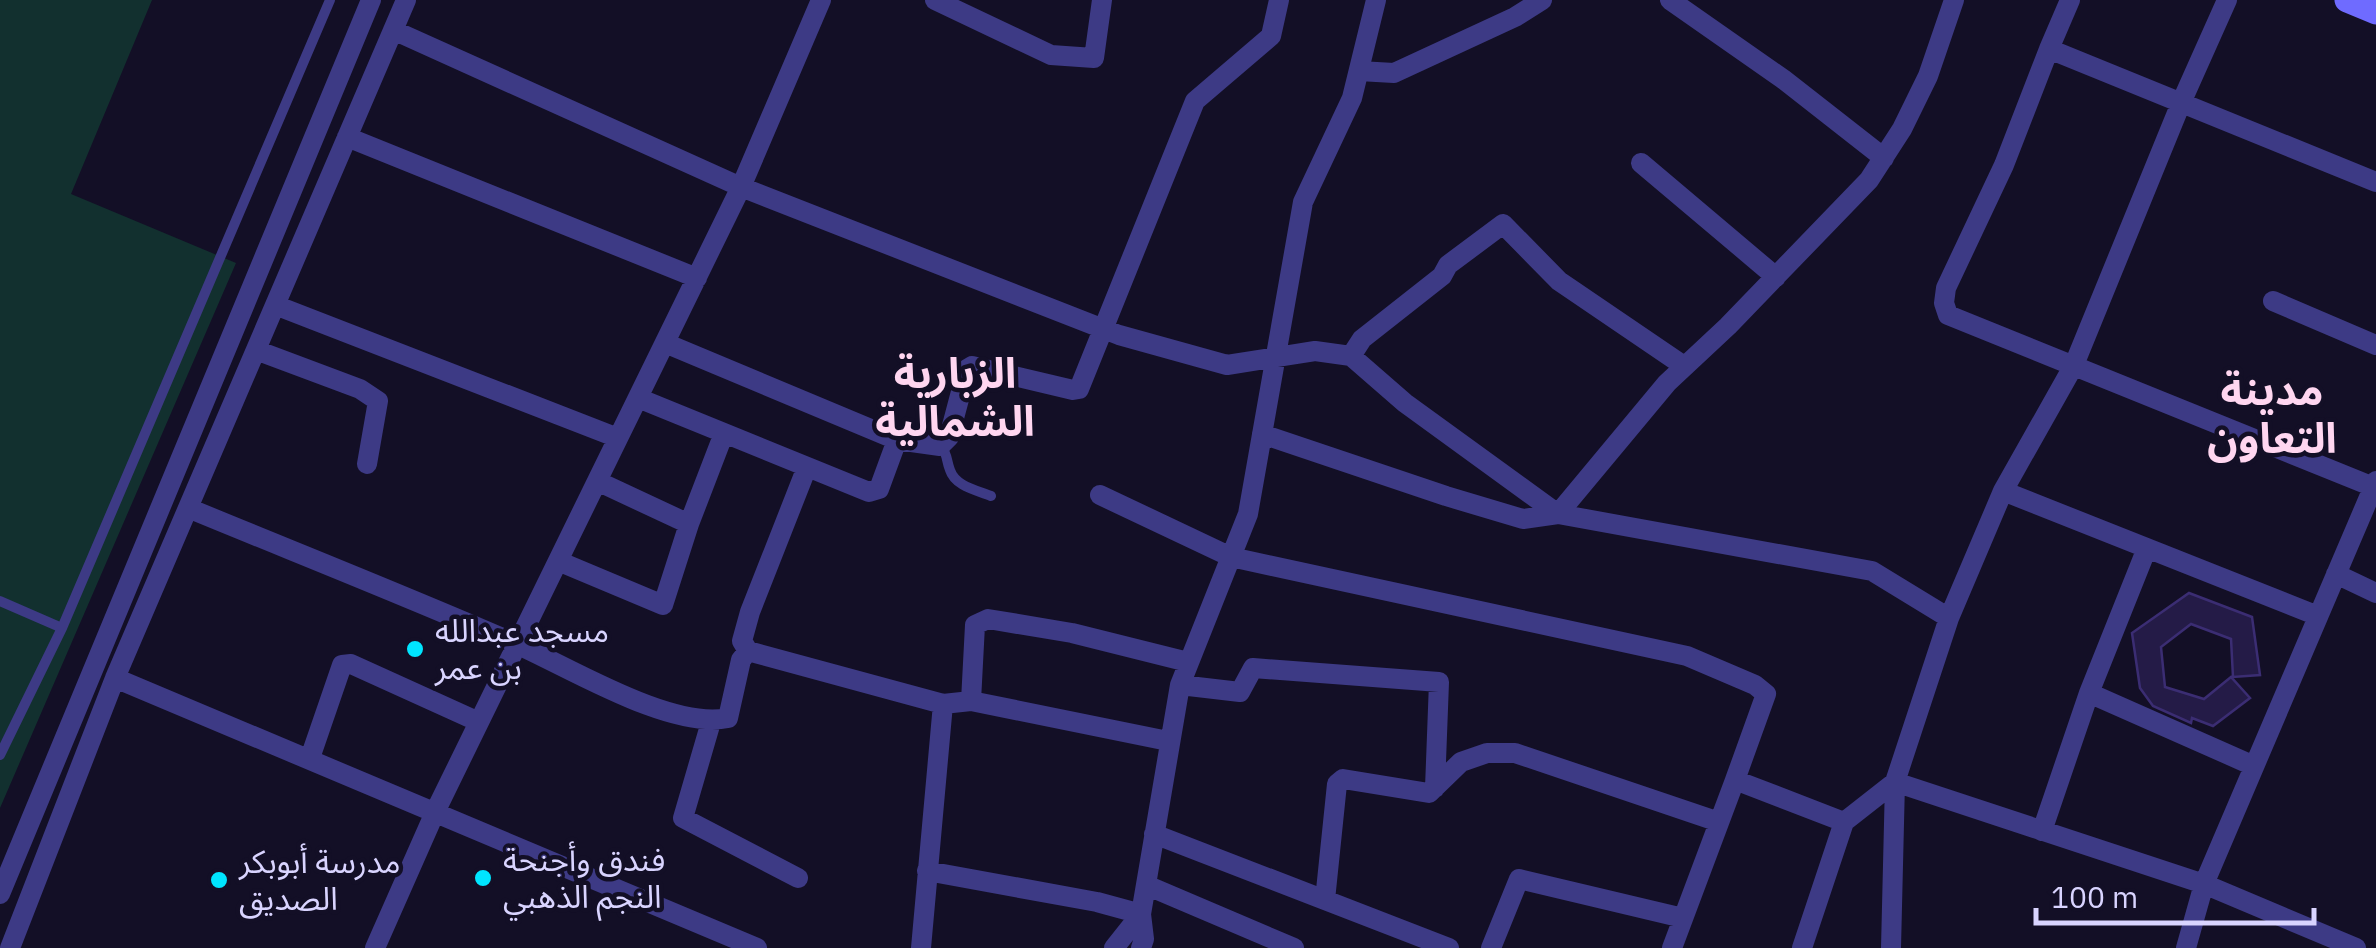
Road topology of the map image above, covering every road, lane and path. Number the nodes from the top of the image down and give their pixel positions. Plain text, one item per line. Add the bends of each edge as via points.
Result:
1 (330, 0) edge
2 (371, 0) edge
3 (406, 0) edge
4 (822, 0) edge
5 (935, 0) edge
6 (1102, 0) edge
7 (1279, 0) edge
8 (1376, 0) edge
9 (1542, 0) edge
10 (1670, 0) edge
11 (1954, 0) edge
12 (2070, 0) edge
13 (2227, 0) edge
14 (2347, 0) edge
15 (2375, 9) edge
16 (393, 30) junction
17 (2049, 50) junction
18 (1359, 71) junction
19 (2181, 103) junction
20 (347, 137) junction
21 (1884, 158) junction
22 (1641, 163) dead end
23 (2376, 182) edge
24 (741, 188) junction
25 (1776, 277) junction
26 (696, 278) junction
27 (2273, 301) dead end
28 (275, 306) junction
29 (1103, 328) junction
30 (665, 342) junction
31 (2376, 345) edge
32 (256, 350) junction
33 (1351, 356) junction
34 (1276, 358) junction
35 (2074, 365) junction
36 (1684, 366) junction
37 (638, 398) junction
38 (724, 434) junction
39 (1262, 434) junction
40 (618, 438) junction
41 (897, 440) junction
42 (940, 446) junction
43 (368, 464) dead end
44 (807, 467) junction
45 (597, 482) junction
46 (2375, 486) edge
47 (2003, 491) junction
48 (1100, 495) dead end
49 (991, 496) dead end
50 (188, 508) junction
51 (1558, 514) junction
52 (689, 524) junction
53 (2147, 548) junction
54 (1231, 558) junction
55 (558, 560) junction
56 (2336, 574) junction
57 (2376, 593) edge
58 (0, 601) edge
59 (2318, 616) junction
60 (1949, 618) junction
61 (62, 628) junction
62 (517, 644) junction
63 (748, 651) junction
64 (1188, 662) junction
65 (115, 678) junction
66 (1180, 685) junction
67 (2089, 693) junction
68 (970, 702) junction
69 (943, 704) junction
70 (479, 722) junction
71 (712, 722) junction
72 (1168, 741) junction
73 (0, 755) edge
74 (310, 758) junction
75 (2254, 766) junction
76 (1734, 780) junction
77 (1895, 782) junction
78 (1435, 788) junction
79 (436, 810) junction
80 (1719, 822) junction
81 (1844, 822) junction
82 (2042, 831) junction
83 (1154, 834) junction
84 (927, 871) junction
85 (798, 878) dead end
86 (2204, 884) junction
87 (1146, 885) junction
88 (0, 894) edge
89 (1325, 900) junction
90 (1141, 914) junction
91 (1683, 918) junction
92 (10, 948) edge
93 (375, 948) edge
94 (756, 948) edge
95 (921, 948) edge
96 (1114, 948) edge
97 (1142, 948) edge
98 (1294, 948) edge
99 (1449, 948) edge
100 (1491, 948) edge
101 (1672, 948) edge
102 (1802, 948) edge
103 (1891, 948) edge
104 (2186, 948) edge
105 (2356, 948) edge

1 - 61 lane
2 - 88 street
3 - 16 street
4 - 24 street
5 - 6 street via 1050,56 1094,58
7 - 29 street via 1270,36 1195,101
8 - 18 street
9 - 18 street via 1394,74
10 - 21 street
11 - 21 street via 1928,76
12 - 17 street
13 - 19 street
14 - 15 street
16 - 20 street
16 - 24 street
17 - 19 street
17 - 35 street via 1944,303 1948,315
18 - 34 street via 1303,202
19 - 23 street
19 - 35 street
20 - 26 street
20 - 28 street
21 - 25 street
22 - 25 street
24 - 26 street
24 - 29 street
25 - 36 street
26 - 30 street
27 - 31 street
28 - 32 street
28 - 40 street
29 - 34 street via 1227,365
29 - 42 street via 1079,389 972,366
30 - 37 street
30 - 41 street
32 - 43 street via 378,402
32 - 50 street
33 - 34 street
33 - 36 street via 1362,339 1503,224 1559,281
33 - 51 street
34 - 39 street
35 - 46 street
35 - 47 street
36 - 51 street
37 - 38 street
37 - 40 street
38 - 44 street
38 - 52 street
39 - 51 street via 1523,519
39 - 54 street via 1248,514
40 - 45 street
41 - 42 street
41 - 44 street via 880,489 869,492
42 - 49 lane via 958,482
44 - 63 street via 750,612 742,641
45 - 52 street
45 - 55 street
46 - 56 street
47 - 53 street
47 - 60 street
48 - 54 street
50 - 62 street
50 - 65 street
51 - 60 street via 1872,571
52 - 55 street via 663,604
53 - 59 street
53 - 67 street
54 - 64 street
54 - 76 street via 1686,656 1756,685 1766,694
55 - 62 street
56 - 57 street
56 - 59 street
58 - 61 lane
59 - 75 street
60 - 77 street
61 - 73 lane
62 - 70 street
62 - 71 street via 640,702
63 - 69 street
63 - 71 street via 740,660 728,718
64 - 66 street
64 - 68 street via 988,618 975,625
65 - 74 street
65 - 92 street
66 - 72 street
66 - 78 street via 1240,692 1253,668 1439,682
67 - 75 street
67 - 82 street
68 - 69 street
68 - 72 street
69 - 84 street
70 - 74 street via 342,665
70 - 79 street
71 - 85 street via 683,818
72 - 83 street
74 - 79 street
75 - 86 street
76 - 80 street
76 - 81 street
77 - 81 street
77 - 82 street
77 - 103 street
78 - 80 street via 1460,762 1515,753
78 - 89 street via 1428,793 1343,779 1336,784
79 - 93 street
79 - 94 street
80 - 91 street
81 - 102 street
82 - 86 street
83 - 87 street
83 - 89 street
84 - 90 street
84 - 95 street
86 - 104 street
86 - 105 street
87 - 90 street
87 - 98 street
89 - 99 street
90 - 96 street
90 - 97 street
91 - 100 street via 1519,879
91 - 101 street

